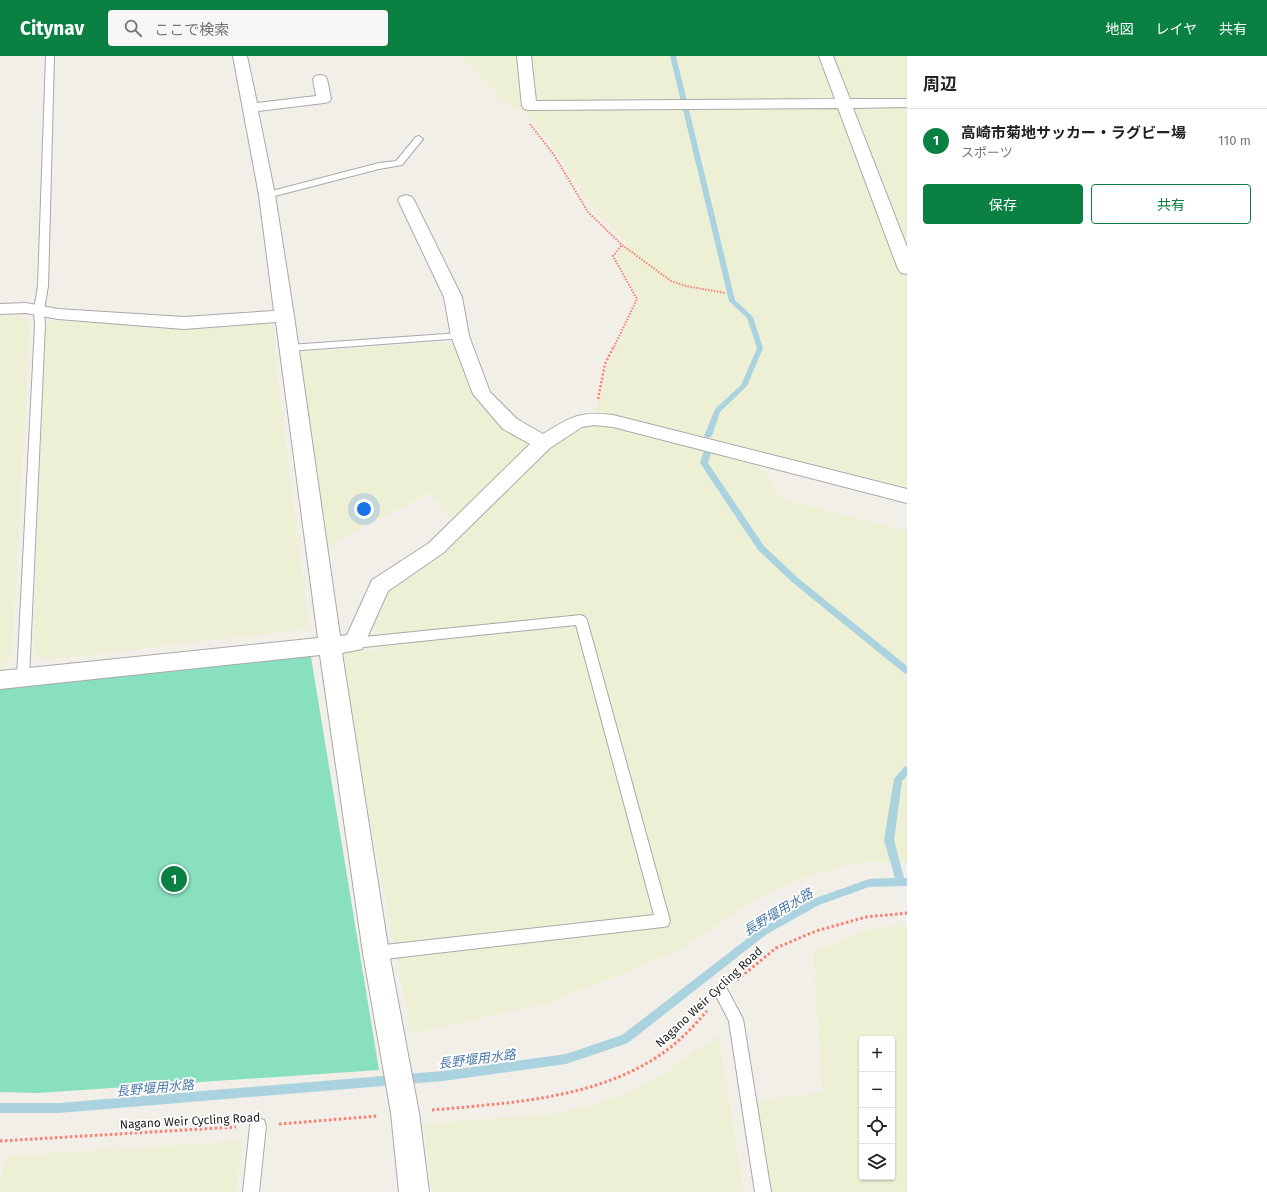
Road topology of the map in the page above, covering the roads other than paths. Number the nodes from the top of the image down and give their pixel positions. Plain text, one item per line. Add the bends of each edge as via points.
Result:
1 (50, 56) edge
2 (240, 56) edge
3 (524, 56) edge
4 (826, 56) edge
5 (320, 79) dead end
6 (844, 103) junction
7 (907, 103) edge
8 (250, 108) junction
9 (419, 139) dead end
10 (267, 194) junction
11 (406, 200) dead end
12 (907, 269) edge
13 (0, 309) edge
14 (39, 310) junction
15 (285, 316) junction
16 (460, 336) junction
17 (289, 348) junction
18 (543, 443) junction
19 (907, 496) edge
20 (342, 644) junction
21 (23, 678) junction
22 (0, 680) edge
23 (376, 953) junction
24 (722, 994) road end
25 (258, 1126) road end
26 (251, 1192) edge
27 (414, 1192) edge
28 (763, 1192) edge

1 - 14 lane via 43,286
2 - 8 street
3 - 6 street via 529,106
4 - 6 street
5 - 8 street via 324,99
6 - 7 street
6 - 12 street
8 - 10 street
9 - 10 lane via 398,163
10 - 15 street
11 - 16 street via 453,297
13 - 14 street
14 - 15 street via 58,314 184,323
14 - 21 lane
15 - 17 street
16 - 17 lane
16 - 18 street via 482,394 510,424
17 - 20 street
18 - 19 street via 577,422 594,419 612,421
18 - 20 street via 436,548 380,586
20 - 21 street
20 - 23 street
20 - 23 lane via 580,620 664,921
21 - 22 street
23 - 27 street via 397,1064
24 - 28 lane via 736,1019
25 - 26 lane

